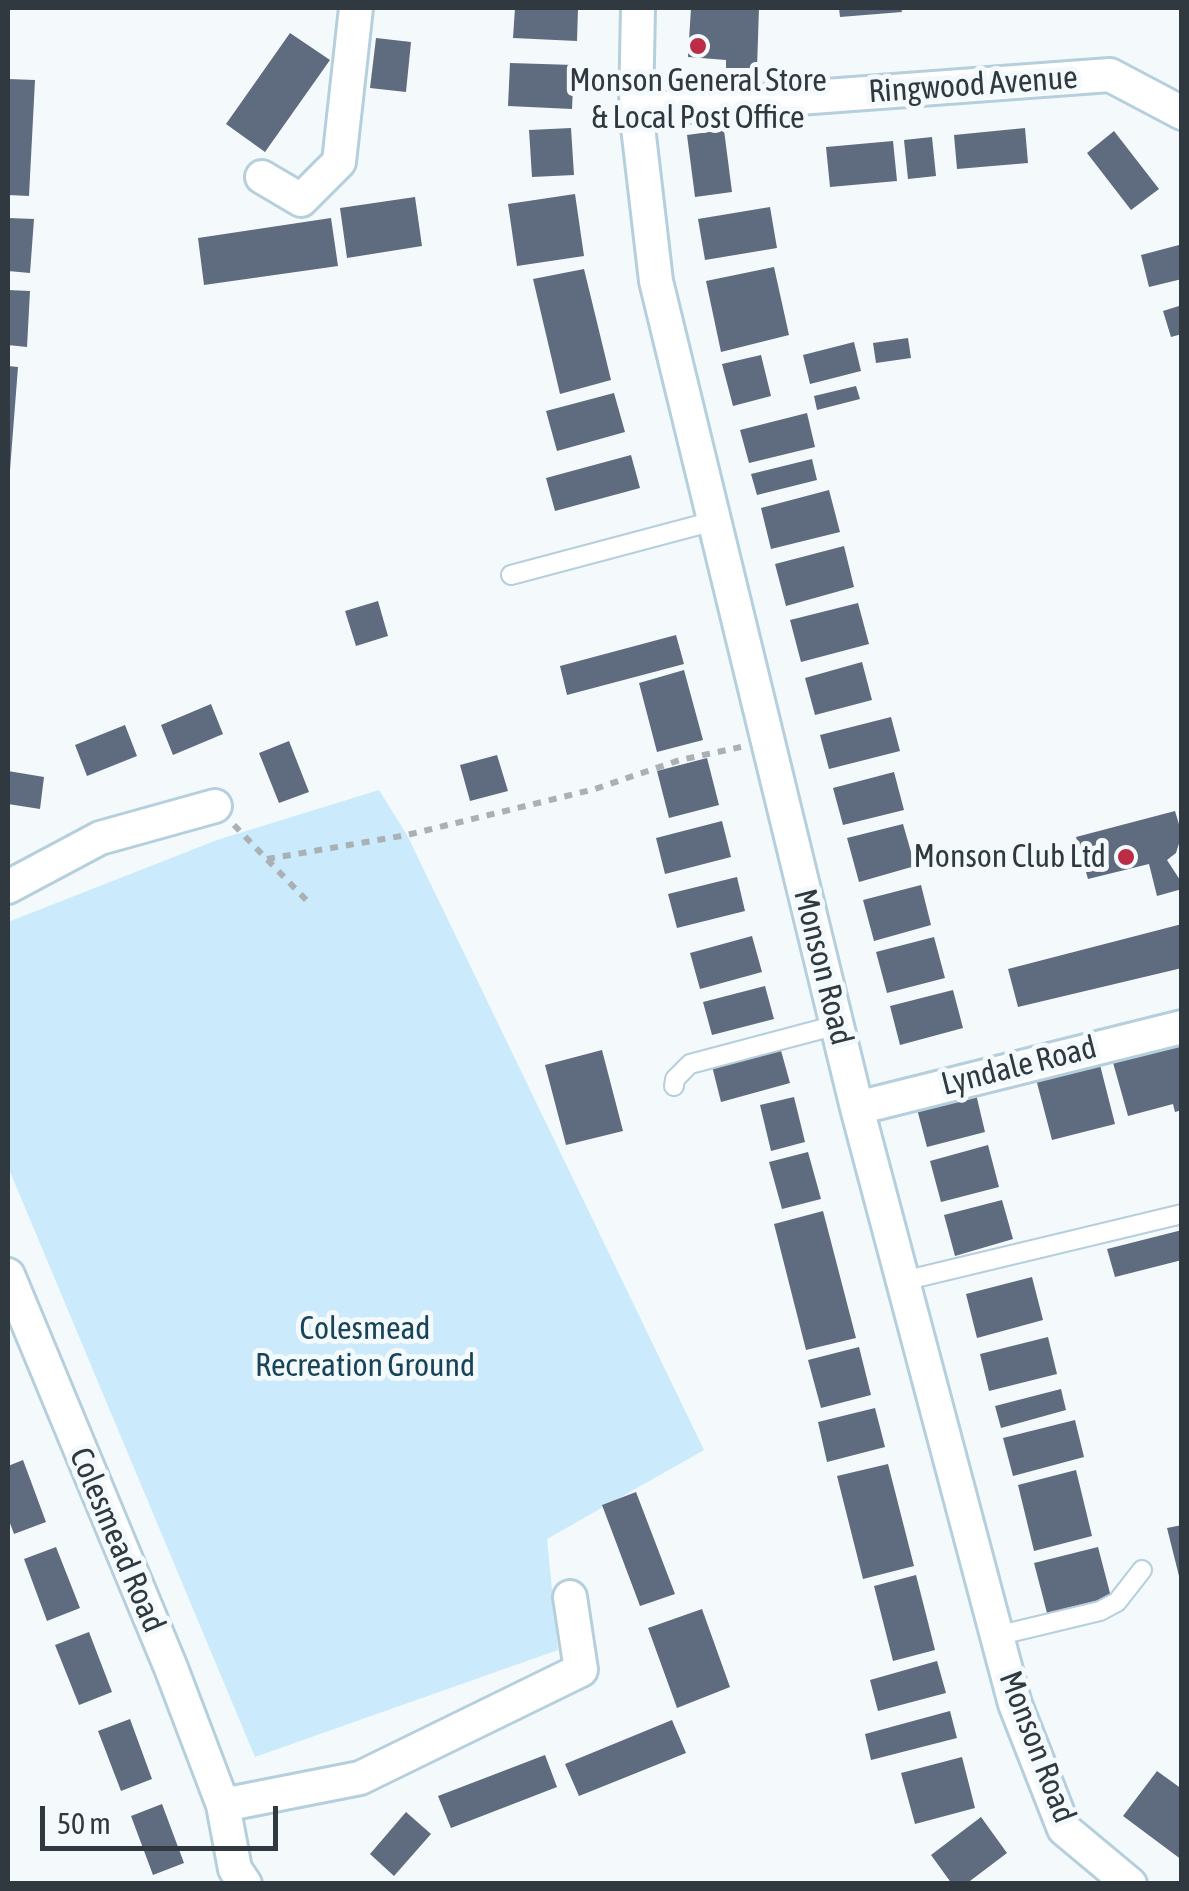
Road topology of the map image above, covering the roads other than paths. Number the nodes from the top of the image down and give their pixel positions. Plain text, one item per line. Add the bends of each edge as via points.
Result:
1 (356, 8) edge
2 (638, 8) edge
3 (636, 110) junction
4 (1182, 113) edge
5 (262, 177) dead end
6 (714, 521) junction
7 (512, 574) dead end
8 (215, 806) road end
9 (8, 887) edge
10 (837, 1025) junction
11 (1182, 1026) edge
12 (674, 1086) dead end
13 (857, 1108) junction
14 (1182, 1214) edge
15 (8, 1276) edge
16 (902, 1281) junction
17 (1142, 1570) dead end
18 (570, 1597) dead end
19 (996, 1636) junction
20 (222, 1805) junction
21 (245, 1884) edge
22 (1130, 1884) edge

1 - 5 street via 339,162 302,200
2 - 3 street, Monson Road
3 - 4 street, Ringwood Avenue via 1110,74
3 - 6 street, Monson Road via 656,282
6 - 7 lane
6 - 10 street, Monson Road
8 - 9 street via 100,838
10 - 12 lane via 690,1064
10 - 13 street, Monson Road
11 - 13 street, Lyndale Road
13 - 16 street, Monson Road
14 - 16 lane
15 - 20 street, Colesmead Road
16 - 19 street, Monson Road
17 - 19 lane via 1117,1602 1100,1611
18 - 20 street via 580,1670 360,1778
19 - 22 street, Monson Road via 1014,1704 1064,1829
20 - 21 street, Colesmead Road via 235,1869

